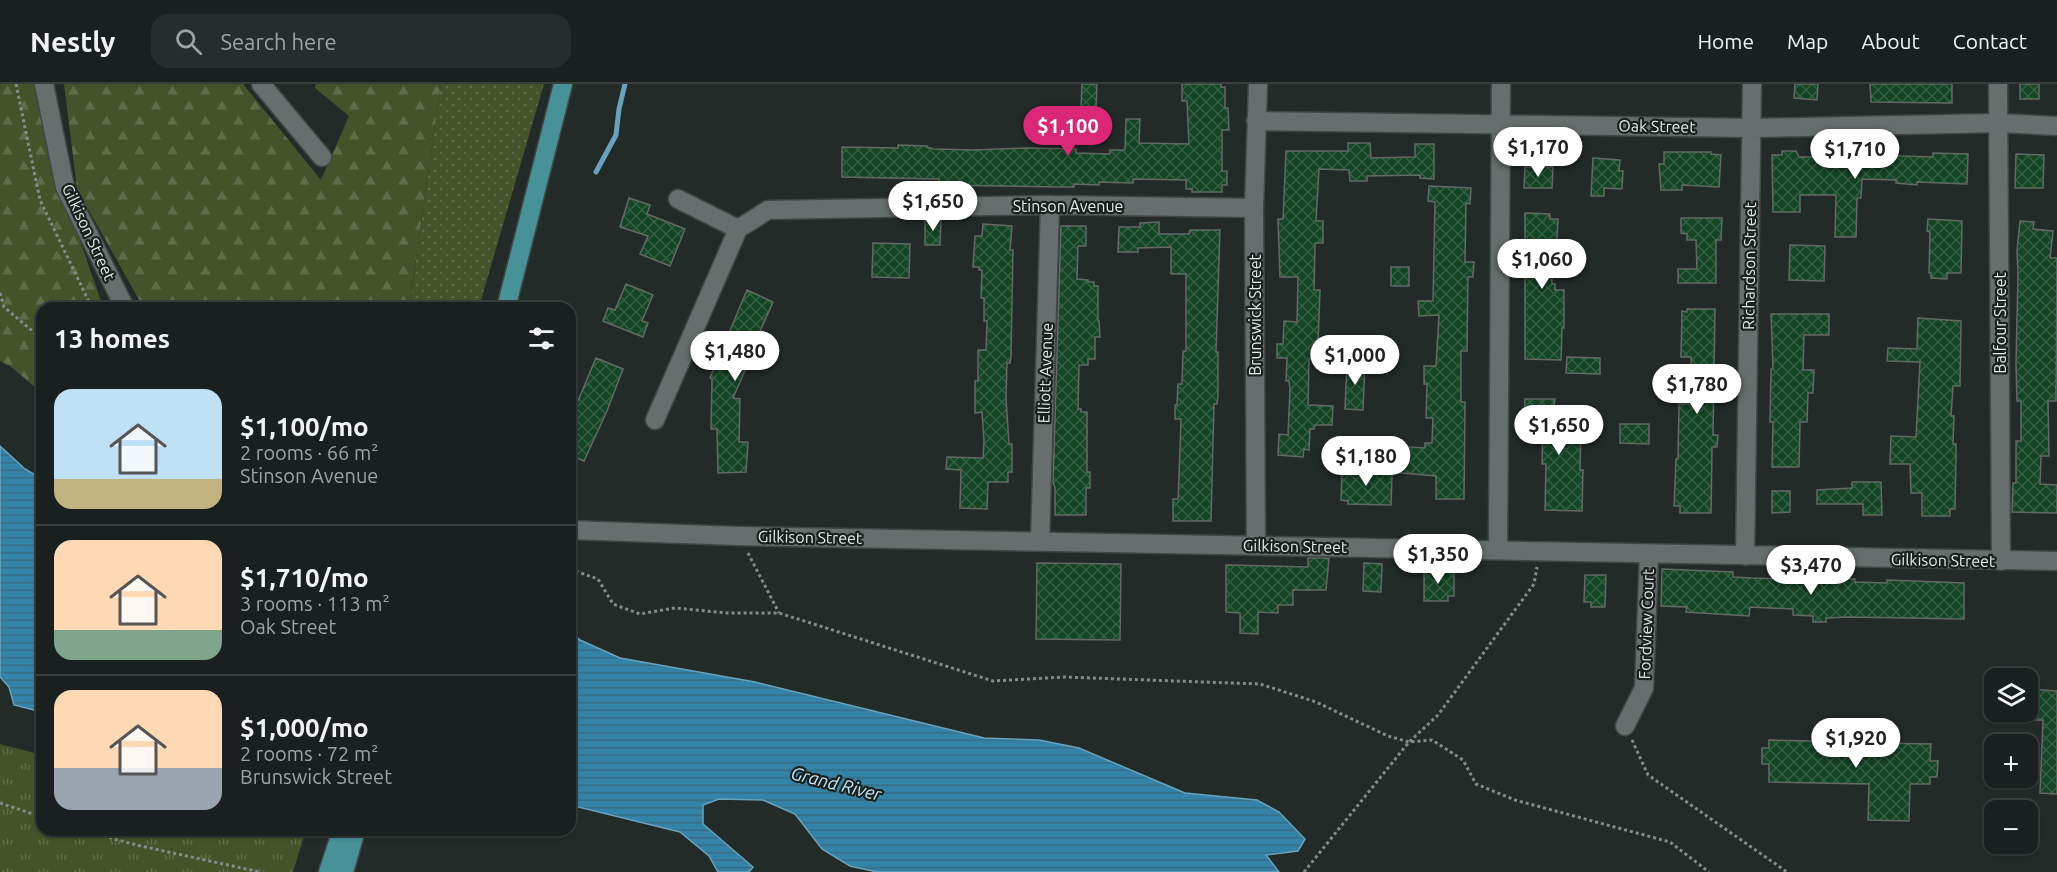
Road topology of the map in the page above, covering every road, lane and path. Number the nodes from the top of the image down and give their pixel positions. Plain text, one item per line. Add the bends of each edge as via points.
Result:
1 (16, 84) edge
2 (44, 84) edge
3 (261, 84) edge
4 (563, 84) edge
5 (1258, 84) edge
6 (1501, 84) edge
7 (1752, 84) edge
8 (1998, 84) edge
9 (1256, 121) junction
10 (1998, 123) junction
11 (1500, 124) junction
12 (2057, 126) edge
13 (1751, 128) junction
14 (322, 157) dead end
15 (678, 199) dead end
16 (1050, 206) junction
17 (1254, 208) junction
18 (738, 229) junction
19 (0, 294) edge
20 (89, 302) edge
21 (122, 302) edge
22 (508, 302) edge
23 (36, 334) edge
24 (654, 420) dead end
25 (576, 530) edge
26 (739, 536) junction
27 (1040, 541) junction
28 (1256, 545) junction
29 (1498, 549) junction
30 (1649, 554) junction
31 (1745, 556) junction
32 (2001, 561) junction
33 (2057, 561) edge
34 (576, 571) edge
35 (1534, 584) dead end
36 (778, 613) junction
37 (1625, 726) joint
38 (1409, 742) junction
39 (0, 803) edge
40 (36, 815) edge
41 (103, 836) edge
42 (340, 836) edge
43 (354, 836) edge
44 (260, 872) edge
45 (328, 872) edge
46 (344, 872) edge
47 (1304, 872) edge
48 (1709, 872) edge
49 (1787, 872) edge

1 - 20 path via 40,200
2 - 21 street, Gilkison Street via 64,187
3 - 14 street
4 - 22 main road
5 - 9 street, Brunswick Street
6 - 11 street
7 - 13 street, Richardson Street
8 - 10 street, Balfour Street
9 - 11 street, Oak Street
9 - 17 street, Brunswick Street
10 - 12 street, Oak Street
10 - 13 street, Oak Street
10 - 32 street, Balfour Street
11 - 13 street, Oak Street
11 - 29 street
13 - 31 street, Richardson Street
15 - 18 street
16 - 17 street, Stinson Avenue
16 - 18 street, Stinson Avenue via 768,210
16 - 27 street, Elliott Avenue
17 - 28 street, Brunswick Street
18 - 24 street
19 - 23 path via 4,307
25 - 26 street, Gilkison Street
26 - 27 street, Gilkison Street
26 - 36 path
27 - 28 street, Gilkison Street
28 - 29 street, Gilkison Street
29 - 30 street, Gilkison Street
30 - 31 street, Gilkison Street
30 - 37 street, Fordview Court via 1644,688
31 - 32 street, Gilkison Street
32 - 33 street, Gilkison Street
34 - 36 path via 598,579 613,604 640,614 675,608
35 - 38 path via 1438,715
36 - 38 path via 993,681 1064,677 1260,684 1316,702
37 - 49 path via 1648,775
38 - 47 path
38 - 48 path via 1431,740 1463,760 1476,784 1515,800 1670,842
39 - 40 path
41 - 44 path
42 - 45 main road
43 - 46 main road

